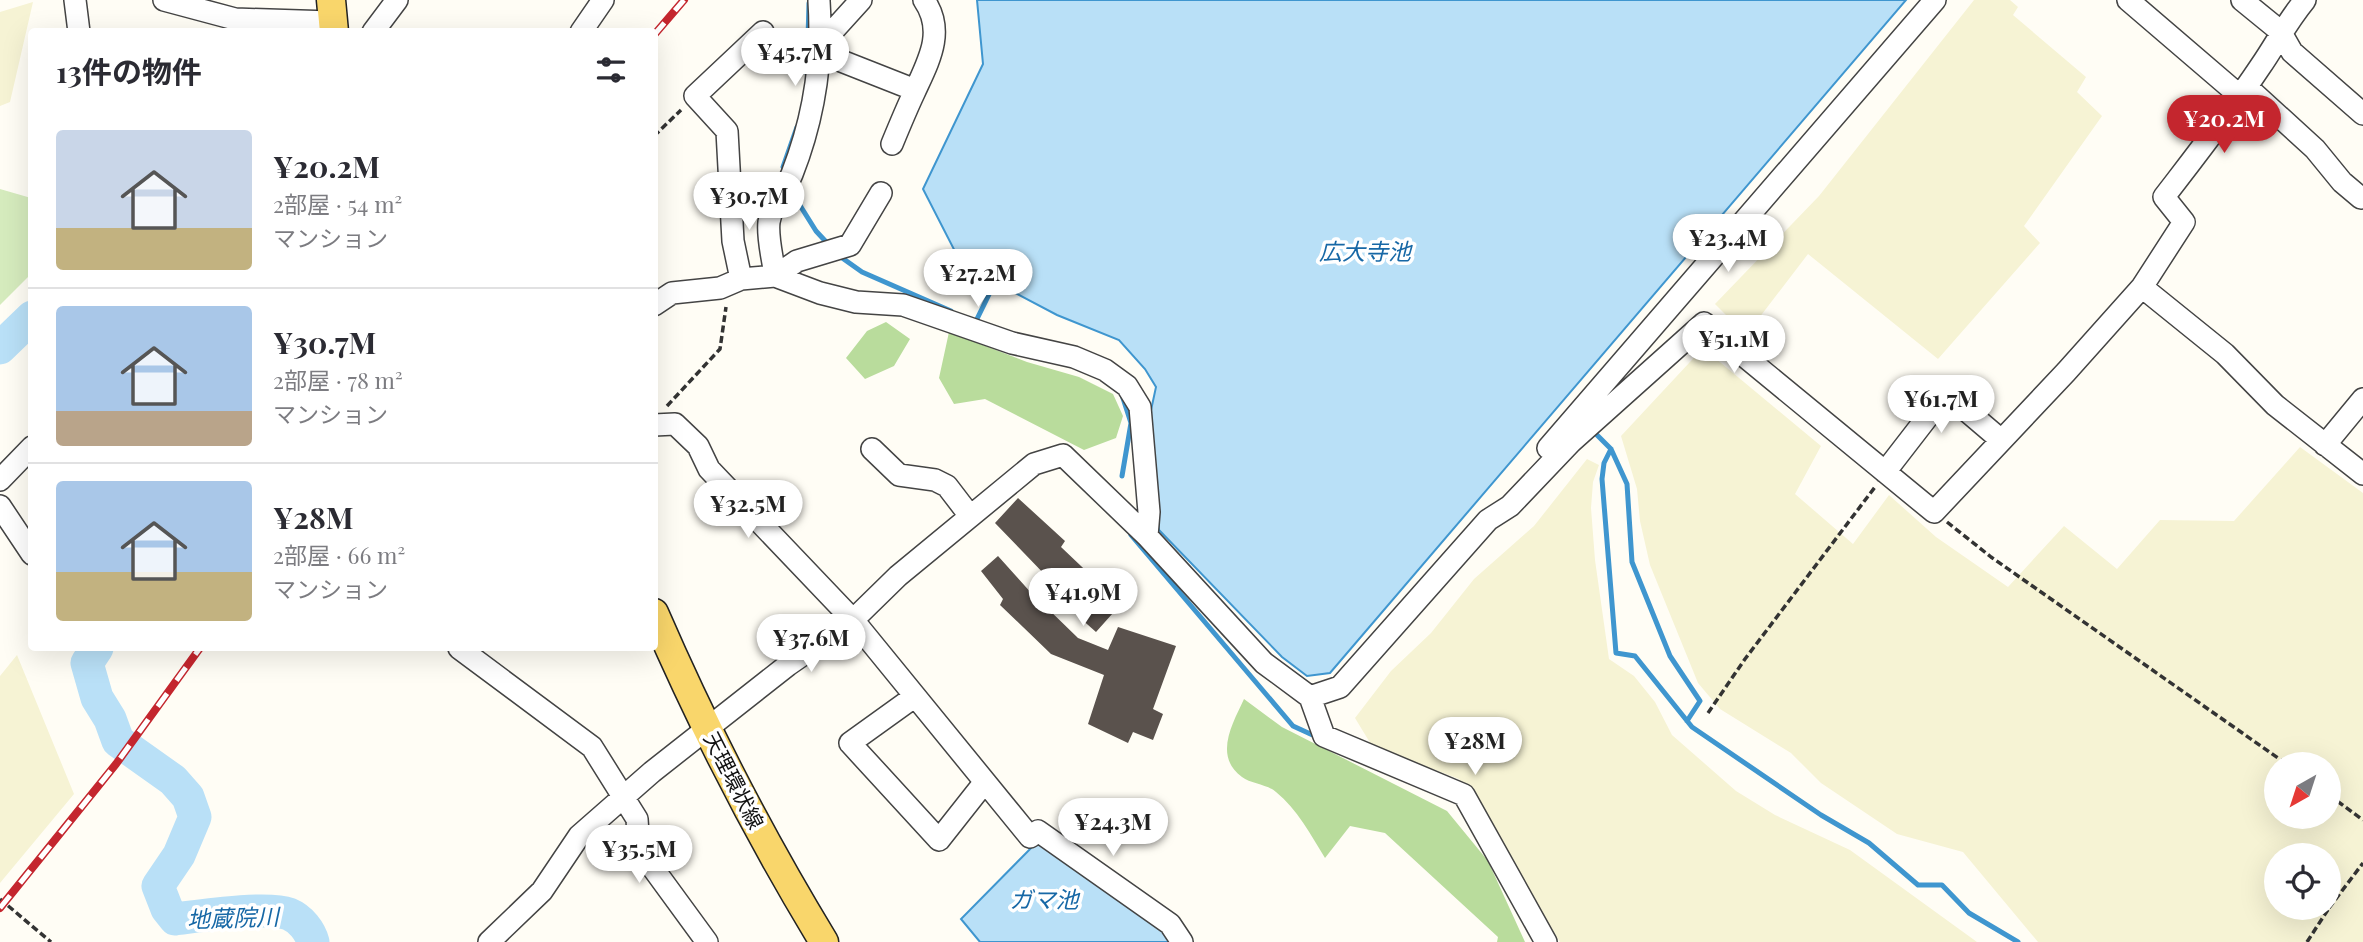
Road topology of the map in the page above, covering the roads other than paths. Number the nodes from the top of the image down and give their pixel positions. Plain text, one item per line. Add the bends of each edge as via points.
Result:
1 (75, 0) edge
2 (164, 0) edge
3 (397, 0) edge
4 (603, 0) edge
5 (861, 0) edge
6 (924, 0) edge
7 (1935, 0) edge
8 (2128, 0) edge
9 (2242, 0) edge
10 (2305, 0) edge
11 (820, 1) edge
12 (332, 18) edge
13 (78, 28) edge
14 (376, 28) edge
15 (584, 28) edge
16 (2280, 31) junction
17 (764, 32) dead end
18 (821, 48) junction
19 (915, 90) junction
20 (2244, 91) junction
21 (2363, 114) edge
22 (892, 144) dead end
23 (881, 194) dead end
24 (2361, 198) edge
25 (775, 276) junction
26 (741, 279) junction
27 (2142, 286) junction
28 (658, 302) edge
29 (2363, 400) edge
30 (658, 424) edge
31 (2001, 440) junction
32 (2325, 445) junction
33 (872, 449) dead end
34 (28, 451) edge
35 (1885, 472) junction
36 (2363, 474) edge
37 (0, 480) edge
38 (0, 506) edge
39 (970, 516) junction
40 (1488, 520) junction
41 (1147, 536) junction
42 (28, 548) edge
43 (853, 620) junction
44 (658, 622) edge
45 (463, 651) edge
46 (1310, 696) junction
47 (914, 697) junction
48 (708, 728) junction
49 (984, 783) junction
50 (625, 796) junction
51 (489, 942) edge
52 (708, 942) edge
53 (824, 942) edge
54 (1182, 942) edge
55 (1546, 942) edge

1 - 13 street
2 - 12 street via 235,19
3 - 14 street
4 - 15 street
5 - 18 street
6 - 19 street via 931,10 936,38
7 - 40 street
8 - 20 street
9 - 16 street
10 - 16 street
11 - 18 street
16 - 20 street
16 - 21 street via 2292,52
17 - 26 street via 695,96 727,131 733,241
18 - 19 street
18 - 25 street via 816,93 769,223
19 - 22 street
20 - 24 street via 2315,149
20 - 27 street via 2164,197 2184,222
23 - 25 street via 850,245 797,261
25 - 26 street
25 - 41 street via 856,302 903,305 1012,343 1074,357 1128,386 1140,407
26 - 28 street via 720,288 672,293
27 - 31 street
27 - 32 street
29 - 32 street
30 - 43 street via 675,425 698,446 709,469
31 - 35 street via 1934,512
31 - 35 street via 1954,400 1936,406
32 - 36 street
33 - 39 street via 899,475 947,486
34 - 37 street
35 - 40 street via 1704,323 1571,442 1510,506
38 - 42 street
39 - 41 street via 1034,464 1063,454
39 - 43 street
40 - 46 street via 1340,687
41 - 46 street via 1264,663
43 - 47 street
43 - 48 street
44 - 48 main road, 天理環状線
45 - 50 street via 592,747
46 - 55 street via 1324,736 1464,795
47 - 49 street
47 - 49 street via 850,743 939,840
48 - 50 street
48 - 53 main road, 天理環状線
49 - 54 street via 1030,837 1038,831 1170,924
50 - 51 street via 579,836 542,891
50 - 52 street via 637,819 639,849

